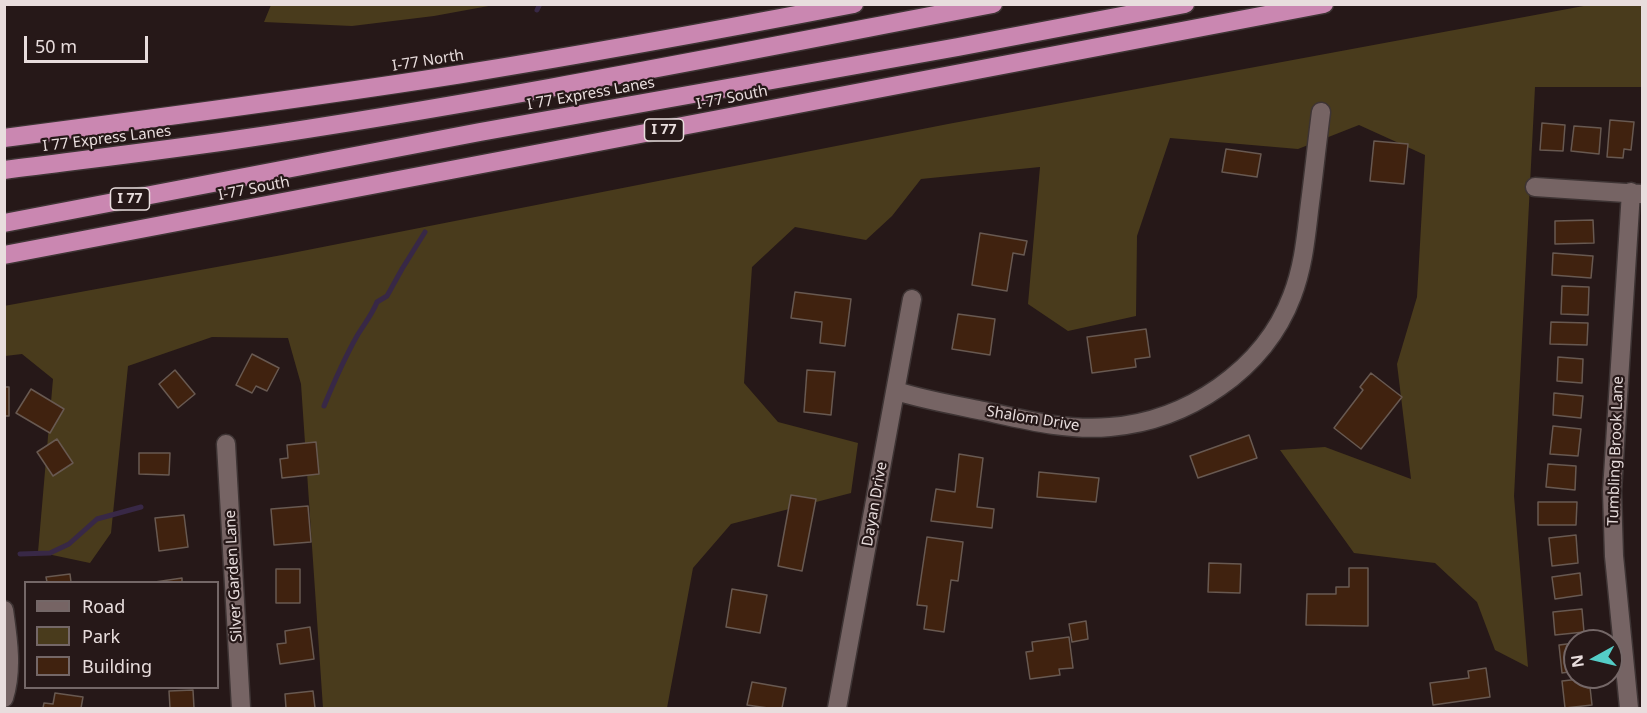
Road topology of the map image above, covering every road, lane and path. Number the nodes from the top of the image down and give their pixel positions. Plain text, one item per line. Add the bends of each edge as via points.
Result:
1 (854, 4) edge
2 (993, 4) edge
3 (1185, 4) edge
4 (1324, 4) edge
5 (1321, 112) dead end
6 (4, 138) edge
7 (4, 170) edge
8 (1535, 187) dead end
9 (1637, 193) edge
10 (4, 223) edge
11 (4, 255) edge
12 (912, 299) dead end
13 (896, 391) junction
14 (226, 444) dead end
15 (4, 610) edge
16 (4, 698) edge
17 (241, 708) edge
18 (837, 708) edge
19 (1629, 708) edge

1 - 6 highway, I-77 North via 462,74
2 - 7 highway, I 77 Express Lanes via 349,122
3 - 10 highway, I 77 Express Lanes / I 77
4 - 11 highway, I-77 South / I 77
5 - 13 street, Shalom Drive via 1304,259 1291,297 1263,346 1220,387 1164,416 1109,427 1075,427 1016,418
8 - 9 street
9 - 19 street, Tumbling Brook Lane via 1612,491 1614,556
12 - 13 street, Dayan Drive
13 - 18 street, Dayan Drive
14 - 17 street, Silver Garden Lane
15 - 16 street via 9,663

